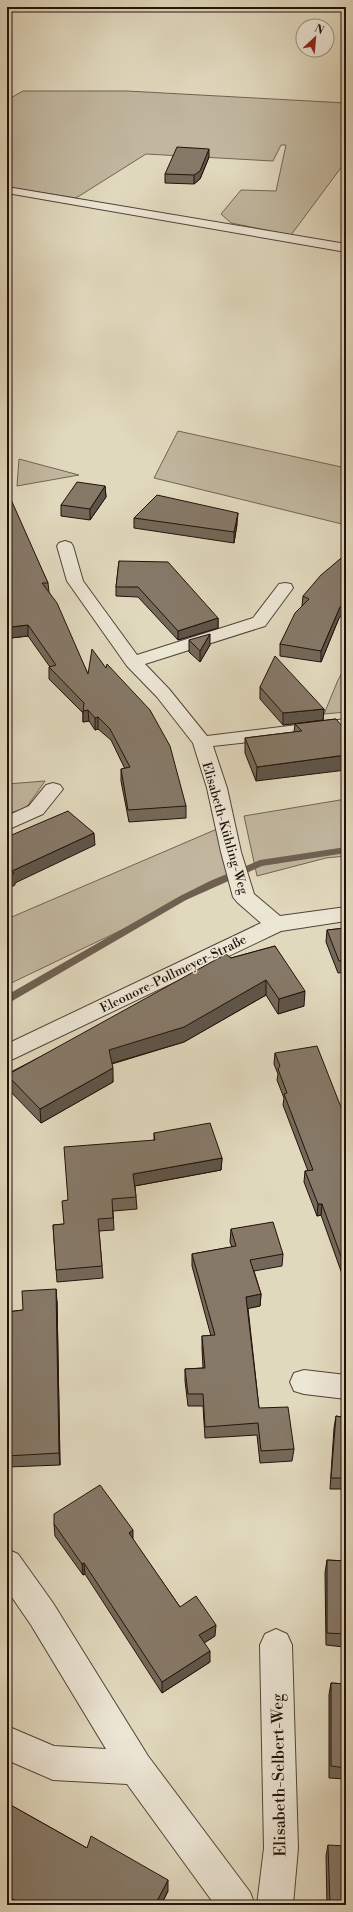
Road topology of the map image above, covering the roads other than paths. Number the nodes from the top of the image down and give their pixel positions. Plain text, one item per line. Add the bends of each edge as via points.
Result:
1 (7, 190) edge
2 (346, 248) edge
3 (65, 546) dead end
4 (285, 588) dead end
5 (132, 662) junction
6 (346, 725) edge
7 (202, 742) junction
8 (54, 789) dead end
9 (7, 824) edge
10 (346, 914) edge
11 (276, 924) junction
12 (7, 1054) edge
13 (304, 1382) dead end
14 (346, 1387) edge
15 (7, 1564) edge
16 (276, 1645) dead end
17 (7, 1743) edge
18 (136, 1768) junction
19 (237, 1905) edge
20 (275, 1905) edge

1 - 2 street
3 - 5 street, Elisabeth-Kühling-Weg via 75,581
4 - 5 street via 259,622
5 - 7 street, Elisabeth-Kühling-Weg via 164,693
6 - 7 street, Elisabeth-Kühling-Weg
7 - 11 street, Elisabeth-Kühling-Weg via 217,788 244,897
8 - 9 street via 36,810
10 - 11 street, Eleonore-Pollmeyer-Straße
11 - 12 street, Eleonore-Pollmeyer-Straße
13 - 14 street
15 - 18 street via 42,1614
16 - 20 street, Elisabeth-Selbert-Weg via 281,1848
17 - 18 street via 53,1763
18 - 19 street

